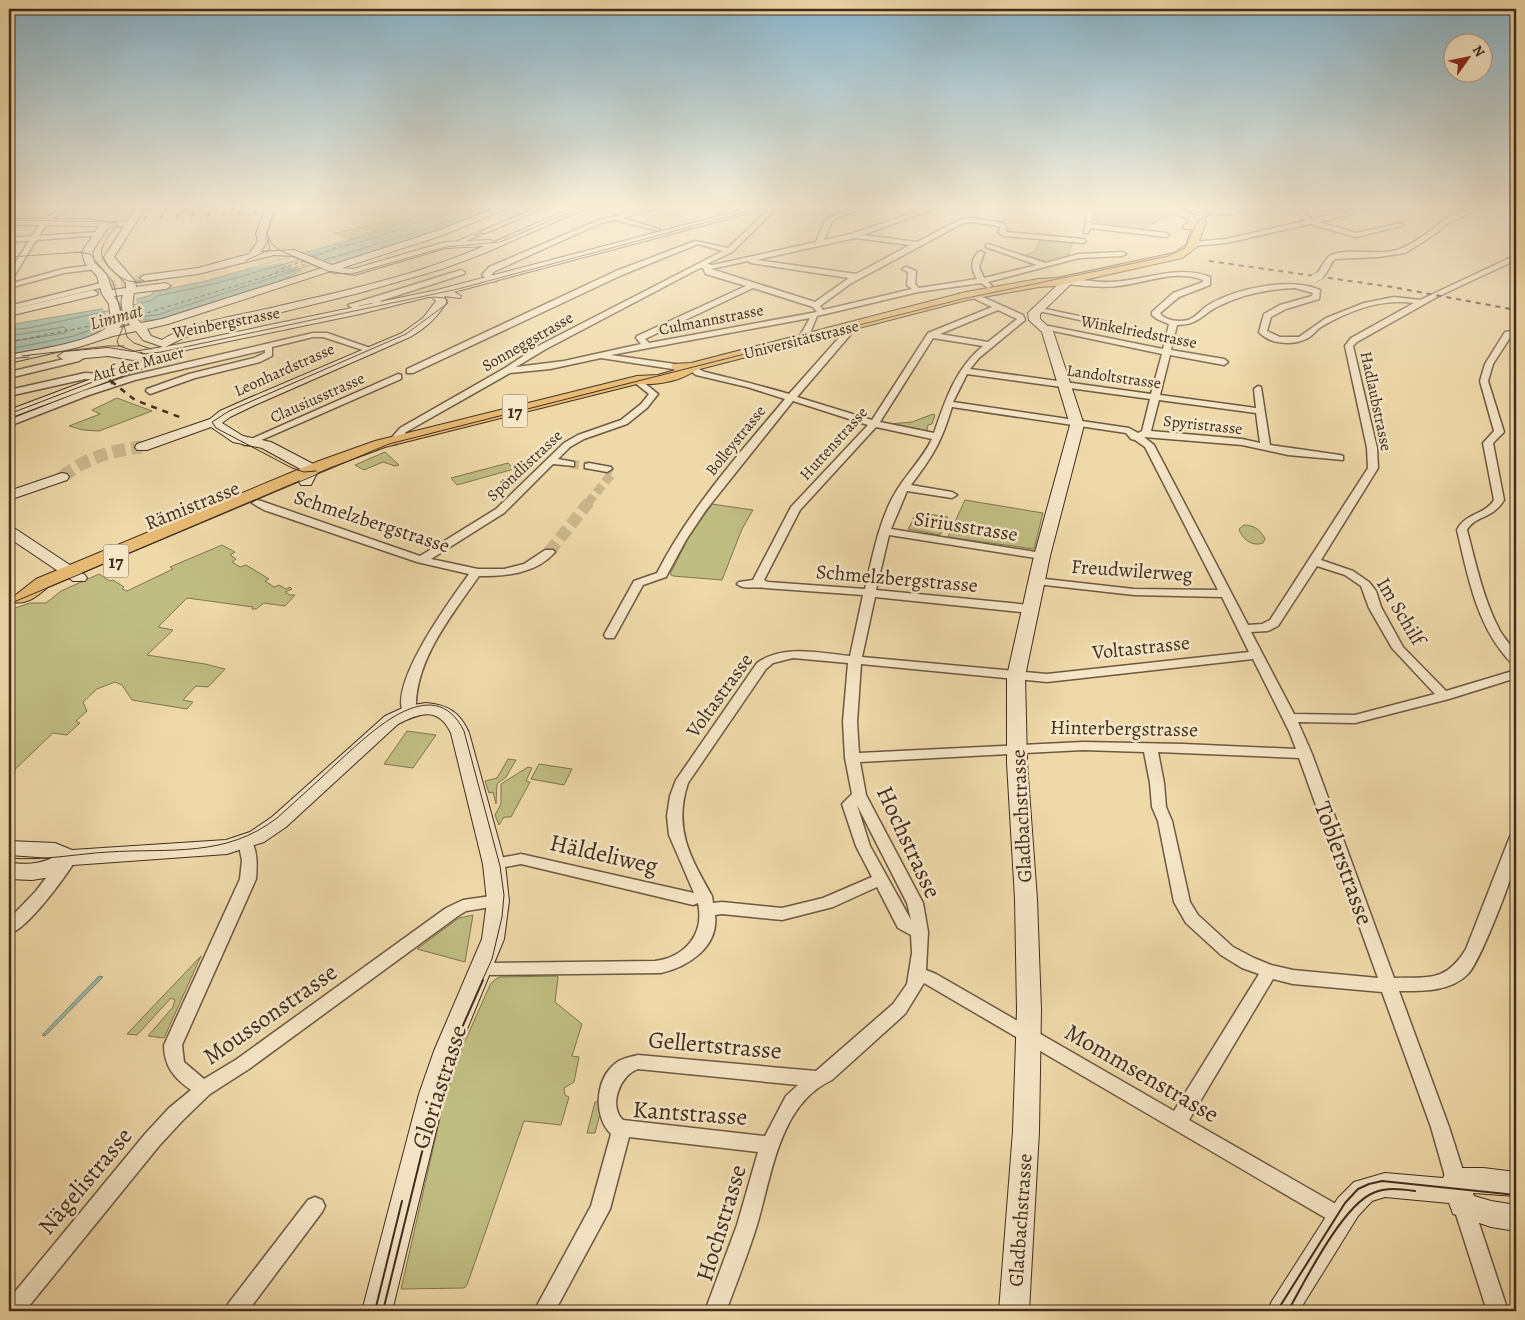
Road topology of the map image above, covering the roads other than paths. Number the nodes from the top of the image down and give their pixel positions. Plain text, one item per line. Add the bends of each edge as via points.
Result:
1 (703, 266) edge
2 (16, 267) edge
3 (94, 267) joint
4 (115, 267) edge
5 (226, 267) edge
6 (230, 267) edge
7 (231, 267) edge
8 (307, 267) edge
9 (326, 267) edge
10 (330, 267) edge
11 (377, 267) edge
12 (387, 267) edge
13 (436, 267) edge
14 (439, 267) edge
15 (495, 267) edge
16 (539, 267) edge
17 (636, 267) edge
18 (702, 267) edge
19 (793, 267) edge
20 (875, 267) edge
21 (976, 267) edge
22 (1039, 267) edge
23 (1114, 267) edge
24 (1126, 267) edge
25 (1327, 267) edge
26 (1496, 267) edge
27 (906, 269) dead end
28 (121, 271) junction
29 (314, 271) junction
30 (461, 272) dead end
31 (858, 276) junction
32 (9, 278) edge
33 (493, 279) junction
34 (1063, 280) junction
35 (432, 281) junction
36 (982, 281) junction
37 (145, 282) tunnel mouth
38 (754, 285) junction
39 (1295, 285) junction
40 (9, 286) edge
41 (106, 289) junction
42 (918, 290) junction
43 (92, 291) tunnel mouth
44 (996, 291) junction
45 (453, 292) junction
46 (128, 296) junction
47 (976, 296) junction
48 (9, 298) edge
49 (1420, 302) junction
50 (378, 303) junction
51 (216, 305) junction
52 (998, 306) junction
53 (11, 310) edge
54 (1039, 310) junction
55 (816, 311) junction
56 (436, 313) junction
57 (244, 318) junction
58 (1174, 322) junction
59 (1107, 324) dead end
60 (135, 325) junction
61 (846, 328) junction
62 (113, 330) junction
63 (1048, 330) junction
64 (1515, 330) edge
65 (931, 335) junction
66 (810, 337) junction
67 (267, 346) junction
68 (647, 346) junction
69 (989, 346) junction
70 (164, 347) junction
71 (372, 350) junction
72 (64, 352) junction
73 (1166, 352) junction
74 (84, 355) junction
75 (126, 355) junction
76 (602, 356) junction
77 (9, 358) edge
78 (1224, 362) dead end
79 (685, 367) junction
80 (508, 370) junction
81 (121, 371) junction
82 (964, 371) junction
83 (21, 372) junction
84 (410, 372) dead end
85 (9, 375) edge
86 (398, 377) dead end
87 (103, 378) junction
88 (637, 380) junction
89 (1064, 384) junction
90 (35, 387) junction
91 (1258, 389) dead end
92 (150, 390) dead end
93 (9, 392) edge
94 (1154, 397) junction
95 (792, 398) junction
96 (948, 404) junction
97 (1261, 411) junction
98 (9, 414) edge
99 (215, 422) junction
100 (9, 423) edge
101 (874, 424) junction
102 (1076, 428) junction
103 (1142, 435) junction
104 (938, 437) junction
105 (393, 442) junction
106 (247, 443) junction
107 (142, 447) tunnel mouth
108 (1265, 447) junction
109 (1340, 458) dead end
110 (553, 462) junction
111 (570, 464) tunnel mouth
112 (589, 466) tunnel mouth
113 (607, 469) dead end
114 (314, 475) junction
115 (62, 477) tunnel mouth
116 (904, 487) junction
117 (952, 495) dead end
118 (9, 496) edge
119 (257, 503) junction
120 (9, 531) edge
121 (884, 531) junction
122 (549, 552) tunnel mouth
123 (1042, 556) junction
124 (424, 558) junction
125 (1314, 562) junction
126 (476, 572) junction
127 (75, 575) junction
128 (1036, 581) junction
129 (760, 583) junction
130 (743, 584) dead end
131 (870, 593) junction
132 (1225, 594) junction
133 (15, 600) edge
134 (1030, 609) junction
135 (1244, 629) junction
136 (610, 635) dead end
137 (1257, 655) junction
138 (855, 659) junction
139 (1516, 661) edge
140 (1516, 674) edge
141 (1016, 676) junction
142 (1444, 696) junction
143 (409, 712) junction
144 (1289, 718) junction
145 (1150, 748) junction
146 (1017, 749) junction
147 (1305, 754) junction
148 (852, 758) junction
149 (859, 795) junction
150 (1516, 839) edge
151 (245, 842) junction
152 (9, 848) edge
153 (69, 858) junction
154 (494, 864) junction
155 (9, 871) edge
156 (880, 880) junction
157 (498, 901) junction
158 (706, 903) junction
159 (9, 928) edge
160 (920, 932) junction
161 (482, 969) junction
162 (1269, 972) junction
163 (917, 974) junction
164 (1388, 985) junction
165 (1028, 1036) junction
166 (817, 1079) junction
167 (204, 1089) junction
168 (1177, 1123) junction
169 (622, 1129) junction
170 (770, 1145) junction
171 (1516, 1184) edge
172 (1459, 1192) junction
173 (315, 1206) dead end
174 (1341, 1218) junction
175 (1516, 1218) edge
176 (12, 1311) edge
177 (235, 1311) edge
178 (377, 1311) edge
179 (544, 1311) edge
180 (716, 1311) edge
181 (1014, 1311) edge
182 (1282, 1311) edge
183 (1498, 1311) edge

1 - 38 street via 709,272
2 - 32 street
3 - 40 street via 63,270
3 - 41 street via 102,275
4 - 28 street
5 - 28 street via 167,272
6 - 37 street
7 - 46 street via 192,281
8 - 29 street
9 - 29 street
10 - 11 street via 345,272
12 - 29 street via 355,276 332,277
13 - 57 street via 375,286
14 - 35 street via 441,268 425,274
15 - 33 street via 486,275
16 - 33 street, Weinbergstrasse
17 - 84 street
18 - 80 street, Sonneggstrasse via 556,340
19 - 31 street
20 - 31 street
21 - 36 street
22 - 36 street, Culmannstrasse
23 - 34 main road, Universitätstrasse / 17
24 - 34 main road, Universitätstrasse / 17
25 - 39 street via 1319,276
26 - 49 street, Hadlaubstrasse
27 - 42 street via 912,271 912,285
28 - 46 street via 131,283
29 - 51 street
30 - 35 street
31 - 55 street
33 - 45 street, Weinbergstrasse
34 - 44 main road, Universitätstrasse / 17
34 - 54 street
34 - 58 street via 1114,285 1183,273 1207,279 1207,283 1171,298 1156,312 1160,318
35 - 50 street
36 - 42 street, Culmannstrasse
36 - 44 street
38 - 55 street
38 - 68 street via 640,338
39 - 49 street via 1310,288 1318,294 1273,311 1267,316 1262,330 1266,335 1283,340 1300,339 1316,327 1361,307 1402,299
39 - 58 street via 1233,298 1212,306 1196,320
41 - 46 street
41 - 53 street via 80,298
41 - 62 street via 114,304 117,322
42 - 55 street, Culmannstrasse via 835,310
43 - 53 street
44 - 47 main road, Universitätstrasse / 17
45 - 50 street, Weinbergstrasse via 392,306
45 - 56 street via 442,301
45 - 56 street, Leonhardstrasse via 457,302
46 - 60 street
47 - 52 street
47 - 61 main road, Universitätstrasse / 17 via 971,300
48 - 53 street
49 - 125 street, Hadlaubstrasse via 1354,340 1350,346 1374,461 1370,473
50 - 70 street, Weinbergstrasse via 360,311
51 - 57 street
51 - 60 street via 164,322
52 - 65 street
52 - 69 street, Hochstrasse via 1020,317 1020,322
54 - 59 street
54 - 63 street via 1034,312 1035,320
55 - 66 street via 805,334
55 - 68 street, Culmannstrasse
56 - 71 street, Leonhardstrasse via 412,332
57 - 70 street via 172,339
58 - 73 street
60 - 62 street
60 - 70 street via 147,338
61 - 66 main road, Universitätstrasse / 17
61 - 95 street, Bolleystrasse via 848,332
62 - 72 street
63 - 73 street, Winkelriedstrasse
63 - 89 street
64 - 139 street via 1508,334 1488,364 1484,381 1499,432 1488,442 1499,500 1494,509 1466,522 1462,530 1484,613
65 - 69 street
65 - 101 street, Huttenstrasse
66 - 79 main road, Universitätstrasse / 17
67 - 71 street, Auf der Mauer via 320,335
67 - 92 street via 269,354 257,360
67 - 100 street, Auf der Mauer via 138,377
68 - 76 street, Culmannstrasse
69 - 82 street, Hochstrasse
70 - 75 street via 139,356
70 - 81 street via 148,362
71 - 99 street, Leonhardstrasse via 225,414
72 - 74 street
72 - 77 street via 38,358
73 - 78 street, Winkelriedstrasse
73 - 94 street
74 - 75 street via 108,352
74 - 83 street
75 - 81 street via 129,362
76 - 79 street
76 - 80 street, Culmannstrasse
79 - 88 main road, Universitätstrasse / 17 via 686,371
79 - 95 street
80 - 105 street, Sonneggstrasse via 403,430
81 - 87 street
82 - 89 street, Landoltstrasse
82 - 96 street, Hochstrasse
83 - 85 street
83 - 90 street
86 - 106 street, Clausiusstrasse
87 - 90 street via 85,376
87 - 98 street
88 - 105 main road, Universitätstrasse / 17
88 - 110 street, Spöndlistrasse via 653,393 653,397 628,419 567,445
89 - 94 street, Landoltstrasse
89 - 102 street
90 - 93 street
91 - 97 street
94 - 97 street, Landoltstrasse
94 - 103 street
95 - 101 street
95 - 136 street, Bolleystrasse via 706,502 683,534 662,575 638,583
96 - 102 street
96 - 104 street, Hochstrasse
97 - 108 street
99 - 106 street via 222,430
99 - 107 street, Leonhardstrasse
101 - 104 street
101 - 129 street, Huttenstrasse via 795,509 758,580
102 - 103 street, Spyristrasse via 1130,438
102 - 123 street, Gladbachstrasse
103 - 108 street, Spyristrasse via 1242,442
103 - 132 street, Toblerstrasse
104 - 116 street, Hochstrasse via 929,455
105 - 114 main road, Universitätstrasse / 17 via 365,448
106 - 114 street via 266,446
108 - 109 street, Spyristrasse
110 - 111 street
110 - 124 street, Spöndlistrasse via 506,506
112 - 113 street
114 - 119 main road, Rämistrasse / 17
114 - 127 main road, Rämistrasse / 17
115 - 118 street
116 - 117 street
116 - 121 street, Hochstrasse
119 - 124 street, Schmelzbergstrasse
119 - 127 main road, Rämistrasse / 17
120 - 127 street
121 - 123 street, Siriusstrasse
121 - 131 street, Hochstrasse
122 - 126 street, Schmelzbergstrasse via 524,568 500,573
123 - 128 street, Gladbachstrasse
124 - 126 street, Schmelzbergstrasse
125 - 135 street, Hadlaubstrasse via 1274,623 1264,628
125 - 142 street, Im Schilf via 1349,573 1365,584 1398,648
126 - 143 street via 424,654 408,691
127 - 133 main road, Rämistrasse / 17 via 51,591
128 - 132 street, Freudwilerweg via 1134,592
128 - 134 street, Gladbachstrasse
129 - 130 street, Schmelzbergstrasse
129 - 131 street, Schmelzbergstrasse
131 - 134 street, Schmelzbergstrasse
131 - 138 street, Hochstrasse
132 - 135 street, Toblerstrasse
134 - 141 street, Gladbachstrasse
135 - 137 street, Toblerstrasse
137 - 141 street, Voltastrasse via 1047,678
137 - 144 street, Toblerstrasse
138 - 141 street, Voltastrasse
138 - 148 street, Hochstrasse via 850,722
138 - 158 street, Voltastrasse via 793,654 769,660 761,666 681,783 675,798 674,828
140 - 142 street
141 - 146 street, Gladbachstrasse
142 - 144 street via 1355,719
143 - 151 street via 382,727 269,830
143 - 154 street via 430,709 448,714 457,723 463,744 458,757 458,772 477,846 485,859
144 - 147 street, Toblerstrasse
145 - 146 street, Hinterbergstrasse via 1083,746
145 - 147 street, Hinterbergstrasse
145 - 162 street via 1159,812 1165,821 1182,902 1192,920 1228,952
146 - 148 street, Hinterbergstrasse
146 - 165 street, Gladbachstrasse via 1029,967
147 - 164 street, Toblerstrasse
148 - 149 street, Hochstrasse
149 - 156 street via 849,804 863,846
149 - 160 street, Hochstrasse via 915,903
150 - 164 street via 1474,951 1464,969 1433,984
151 - 153 street via 215,848
151 - 167 street, Moussonstrasse via 250,874 173,1045 172,1059 181,1072
152 - 153 street via 55,850
153 - 155 street via 45,870
153 - 159 street via 43,893
154 - 157 street, Gloriastrasse
154 - 158 street, Häldeliweg via 521,859
156 - 158 street, Häldeliweg via 827,903 782,914 722,908
156 - 160 street via 904,924
157 - 161 street, Gloriastrasse via 493,939
157 - 167 street, Moussonstrasse via 462,906 452,912
158 - 161 street via 708,926 700,943 683,959 668,965
160 - 163 street, Hochstrasse
161 - 178 street, Gloriastrasse via 446,1052 432,1094
162 - 164 street
162 - 168 street
163 - 165 street, Mommsenstrasse
163 - 166 street, Hochstrasse via 912,992 899,1009 826,1075
164 - 172 street, Toblerstrasse via 1440,1126
165 - 168 street, Mommsenstrasse
165 - 181 street, Gladbachstrasse via 1026,1131
166 - 169 street, Gellertstrasse via 638,1062 620,1069 610,1093 608,1114 612,1123
166 - 170 street, Hochstrasse via 792,1102
167 - 176 street, Nägelistrasse via 152,1140
168 - 174 street, Mommsenstrasse
169 - 170 street, Kantstrasse
169 - 179 street, Kantstrasse via 600,1209
170 - 180 street, Hochstrasse via 744,1234
171 - 172 street via 1483,1180
172 - 174 street via 1379,1186 1360,1194
172 - 175 street via 1490,1214
172 - 183 street, Toblerstrasse
173 - 177 street
174 - 182 street

